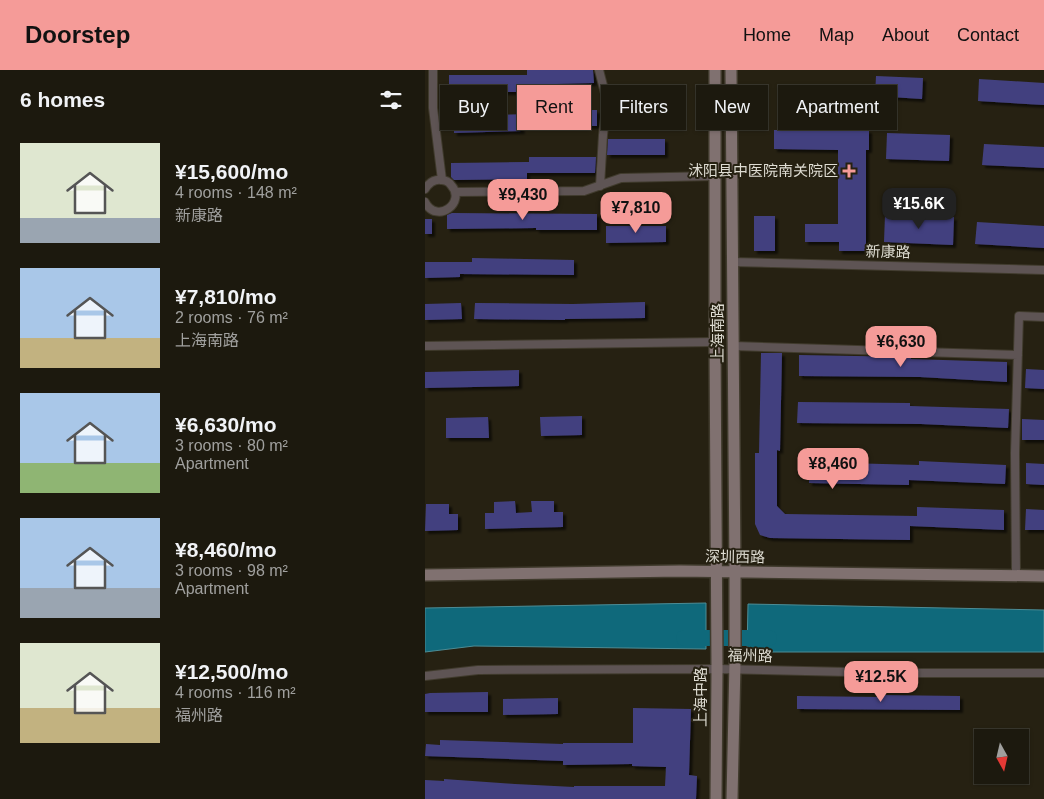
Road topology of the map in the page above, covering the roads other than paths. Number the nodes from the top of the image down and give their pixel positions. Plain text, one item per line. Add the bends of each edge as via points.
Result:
1 (433, 70) edge
2 (599, 70) edge
3 (715, 70) edge
4 (731, 70) edge
5 (715, 176) junction
6 (442, 180) junction
7 (600, 186) junction
8 (425, 189) edge
9 (455, 192) junction
10 (425, 202) edge
11 (732, 262) junction
12 (1044, 270) edge
13 (1044, 316) edge
14 (715, 342) junction
15 (425, 346) edge
16 (733, 346) junction
17 (1018, 355) junction
18 (716, 572) junction
19 (735, 572) junction
20 (425, 574) edge
21 (1016, 575) junction
22 (1044, 576) edge
23 (716, 596) joint
24 (717, 665) junction
25 (735, 666) junction
26 (1044, 673) edge
27 (425, 676) edge
28 (715, 799) edge
29 (732, 799) edge

1 - 6 street via 433,108
2 - 7 street via 607,101
3 - 5 main road, 上海南路
4 - 11 main road, 上海南路
5 - 7 street via 621,178
5 - 14 main road, 上海南路
6 - 8 street via 431,182
6 - 9 street via 451,184
7 - 9 street via 584,191
9 - 10 street via 451,207 441,212 431,209
11 - 12 street, 新康路
11 - 16 main road, 上海南路
13 - 17 street via 1019,316
14 - 15 street
14 - 18 main road, 上海南路
16 - 17 street
16 - 19 main road, 上海南路
17 - 21 street
18 - 19 main road, 深圳西路
18 - 20 main road, 深圳西路
18 - 23 main road, 上海南路
19 - 21 main road, 深圳西路
19 - 25 main road, 上海南路
21 - 22 main road, 深圳西路
23 - 24 main road, 上海中路
24 - 25 street, 福州路
24 - 27 street, 福州路 via 478,670
24 - 28 main road, 上海中路
25 - 26 street, 福州路 via 892,673
25 - 29 main road

